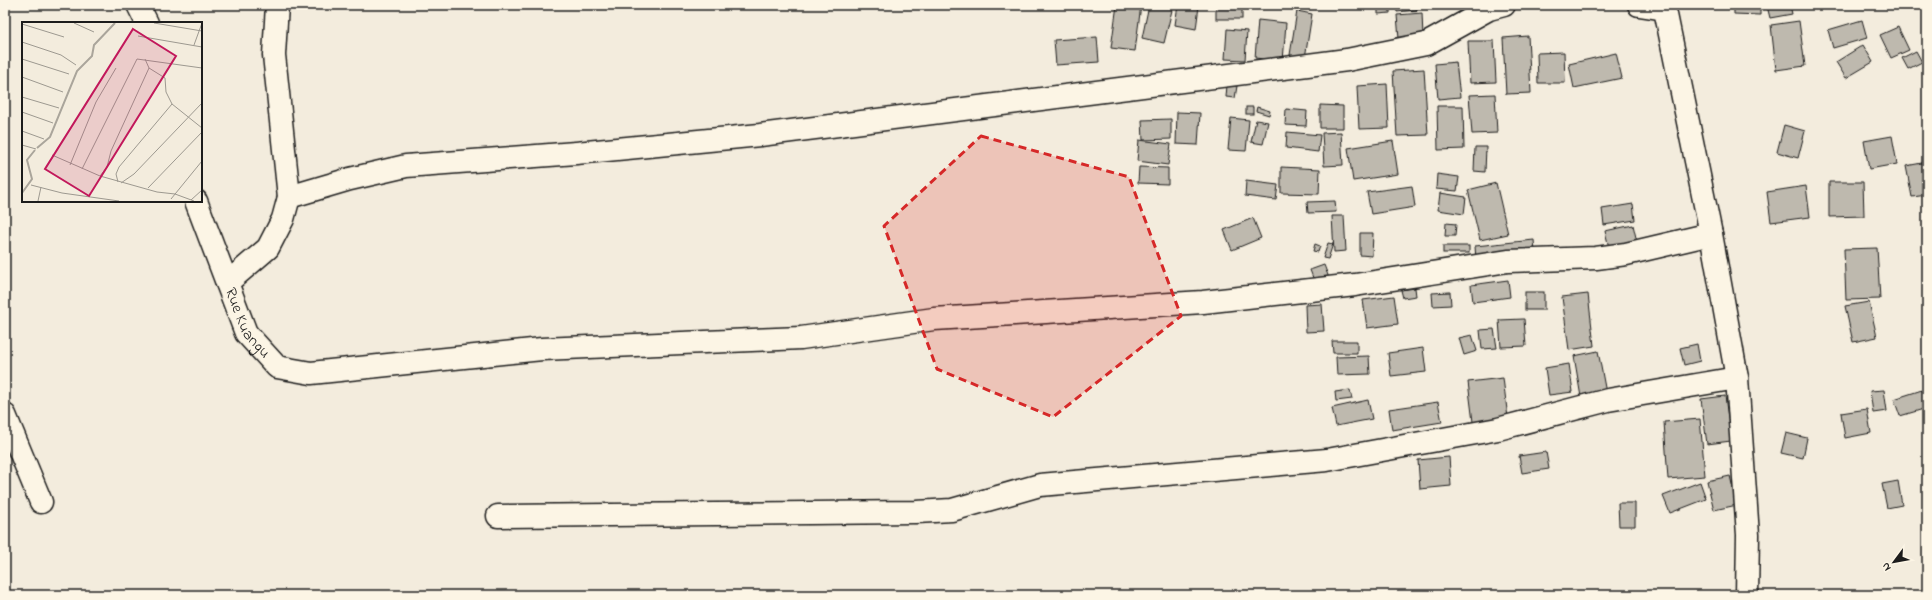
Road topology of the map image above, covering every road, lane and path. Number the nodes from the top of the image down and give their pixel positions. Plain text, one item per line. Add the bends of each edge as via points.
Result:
1 (138, 5) edge
2 (277, 5) edge
3 (1504, 5) edge
4 (1639, 5) edge
5 (1664, 7) edge
6 (146, 22) edge
7 (289, 197) junction
8 (196, 202) edge
9 (1711, 234) junction
10 (227, 283) junction
11 (1737, 378) junction
12 (5, 415) edge
13 (41, 502) dead end
14 (498, 516) dead end
15 (1747, 595) edge

1 - 6 street
2 - 7 street via 274,55
3 - 7 street via 1489,9 1426,44 1347,60 760,135 406,166
4 - 5 street
5 - 9 street
7 - 10 street via 283,219 268,248
8 - 10 street, Rue Kuangu
9 - 10 street, Rue Kuangu via 1626,254 1596,258 1508,261 1355,285 1203,302 934,319 801,338 542,349 311,373 277,367 246,333
9 - 11 street
11 - 14 street via 1608,400 1498,429 1328,460 1040,485 952,510
11 - 15 street via 1748,535
12 - 13 street

